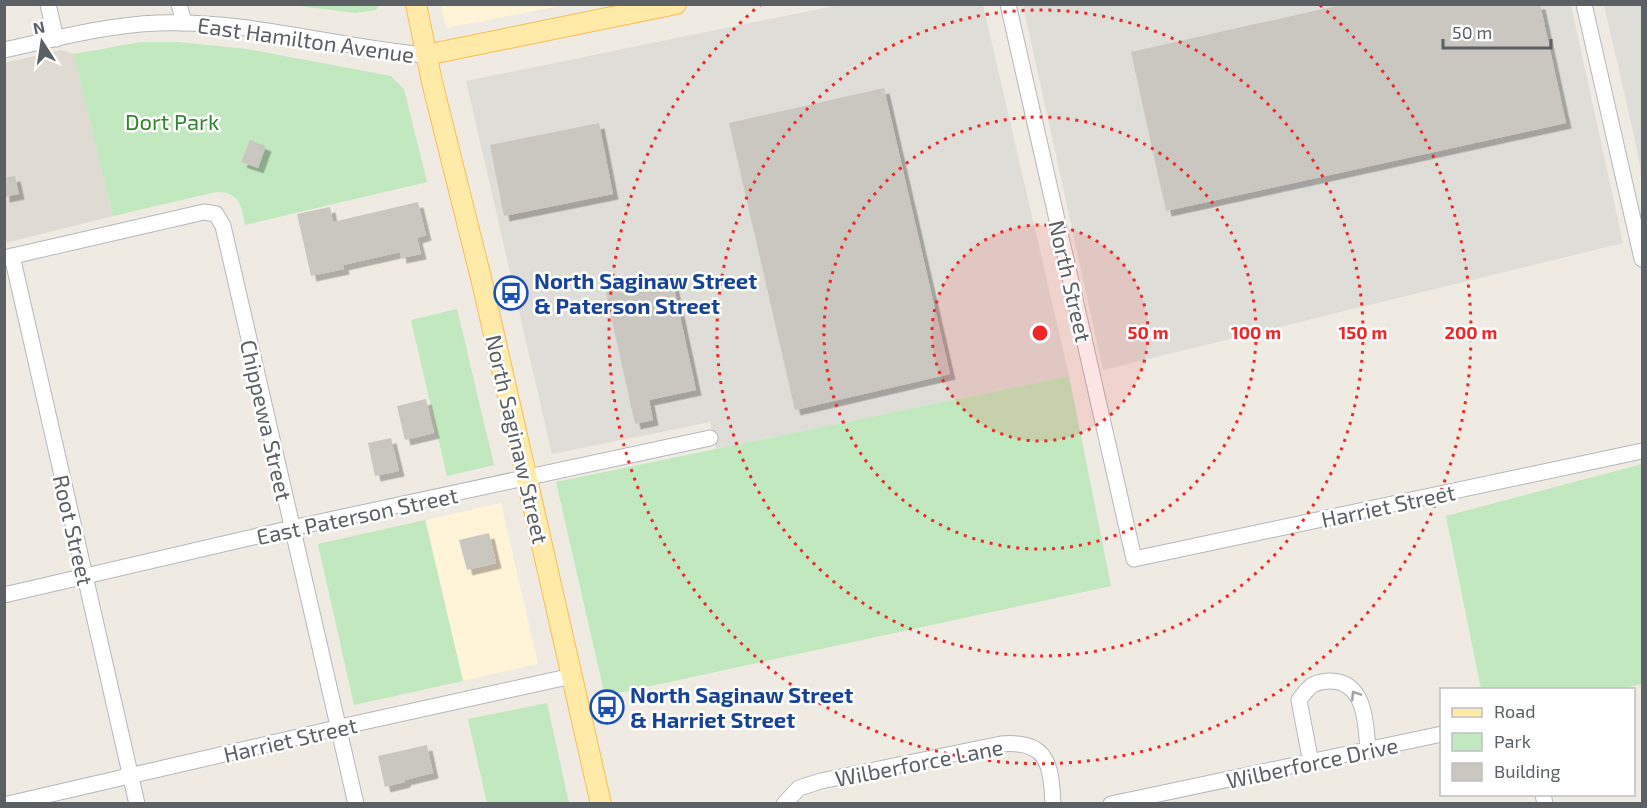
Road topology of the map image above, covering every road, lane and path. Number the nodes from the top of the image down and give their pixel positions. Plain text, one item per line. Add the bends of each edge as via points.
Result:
1 (48, 4) edge
2 (179, 4) edge
3 (416, 4) edge
4 (676, 4) edge
5 (1008, 4) edge
6 (1584, 4) edge
7 (184, 23) junction
8 (56, 39) junction
9 (4, 51) edge
10 (426, 55) junction
11 (8, 257) edge
12 (1642, 259) edge
13 (710, 438) dead end
14 (1642, 451) edge
15 (527, 478) junction
16 (292, 528) junction
17 (1134, 559) joint
18 (85, 577) junction
19 (4, 595) edge
20 (572, 676) junction
21 (339, 727) junction
22 (1440, 734) edge
23 (1368, 751) junction
24 (1311, 763) junction
25 (130, 775) junction
26 (1186, 796) edge
27 (8, 804) edge
28 (137, 804) edge
29 (356, 804) edge
30 (601, 804) edge
31 (784, 804) edge
32 (1053, 804) edge
33 (1112, 804) edge

1 - 8 street
2 - 7 street
3 - 10 main road, North Saginaw Street
4 - 10 main road, East Hamilton Avenue
5 - 17 street, North Street
6 - 12 street
7 - 8 street, East Hamilton Avenue via 129,25
7 - 10 street, East Hamilton Avenue via 247,28
8 - 9 street, East Hamilton Avenue
10 - 15 main road, North Saginaw Street
11 - 16 street, Chippewa Street via 204,212 216,214 223,226
11 - 18 street, Root Street
13 - 15 street, East Paterson Street
14 - 17 street, Harriet Street
15 - 16 street, East Paterson Street
15 - 20 main road, North Saginaw Street
16 - 18 street, East Paterson Street
16 - 21 street, Chippewa Street
18 - 19 street, East Paterson Street
18 - 25 street, Root Street
20 - 21 street, Harriet Street
20 - 30 main road, North Saginaw Street
21 - 25 street, Harriet Street
21 - 29 street, Chippewa Street
22 - 23 street, Wilberforce Drive
23 - 24 street, Wilberforce Drive
23 -> 24 street via 1359,697 1352,687 1338,681 1322,682 1311,685 1299,700
24 - 26 street, Wilberforce Drive
25 - 27 street, Harriet Street
25 - 28 street, Root Street
26 - 33 street, Wilberforce Drive
31 - 32 street, Wilberforce Lane via 798,788 821,781 1021,743 1035,747 1044,758

